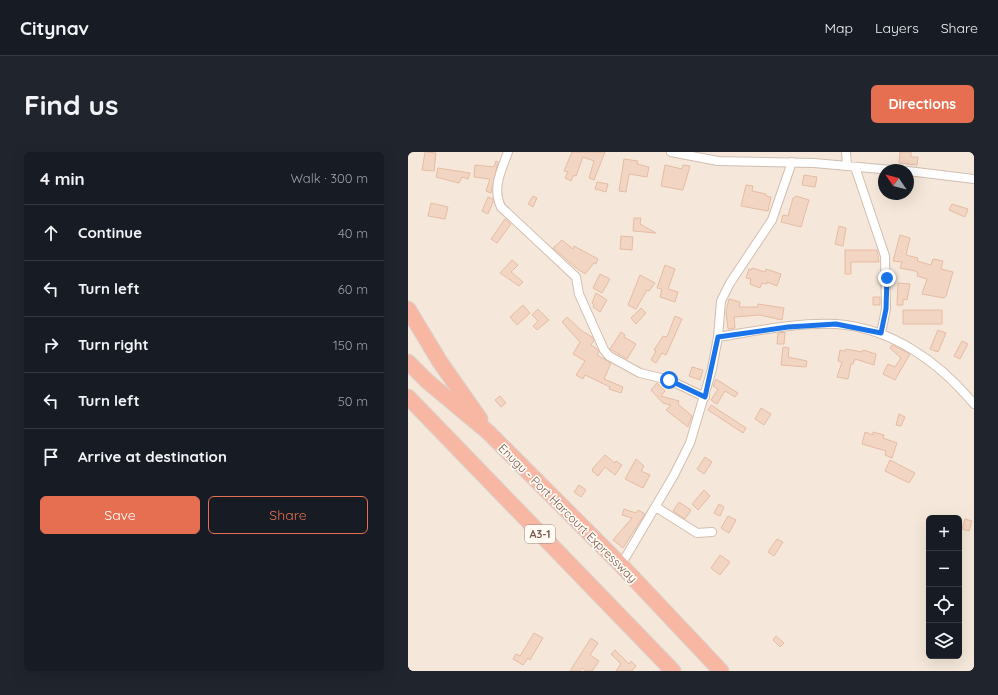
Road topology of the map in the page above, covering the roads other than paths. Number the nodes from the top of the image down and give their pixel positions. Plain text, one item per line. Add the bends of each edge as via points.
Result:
1 (508, 152) edge
2 (671, 152) edge
3 (728, 152) edge
4 (846, 152) edge
5 (729, 162) junction
6 (792, 162) junction
7 (851, 166) junction
8 (878, 169) edge
9 (914, 172) edge
10 (974, 179) edge
11 (408, 310) edge
12 (881, 333) junction
13 (718, 337) junction
14 (408, 362) edge
15 (408, 397) edge
16 (705, 397) junction
17 (974, 404) edge
18 (488, 432) junction
19 (656, 506) junction
20 (712, 532) dead end
21 (621, 565) junction
22 (673, 671) edge
23 (721, 671) edge

1 - 16 street via 497,185 497,198 501,208 576,277 579,294 604,350 617,362 634,370 669,380
2 - 5 street
3 - 5 street
4 - 7 street
5 - 6 street
6 - 7 street
6 - 13 street via 772,220 725,292 720,306
7 - 8 street
7 - 12 street via 885,256 886,309
9 - 10 street
11 - 18 highway
12 - 13 street via 836,324 788,327
12 - 17 street via 903,343 922,356 951,379
13 - 16 street
14 - 18 highway, Enugu - Port Harcourt Expressway / A3-1
15 - 22 highway, A3-1
16 - 19 street via 685,455
18 - 21 highway, Enugu - Port Harcourt Expressway / A3-1
19 - 20 street via 697,533
19 - 21 street
21 - 23 highway, Enugu - Port Harcourt Expressway / A3-1

